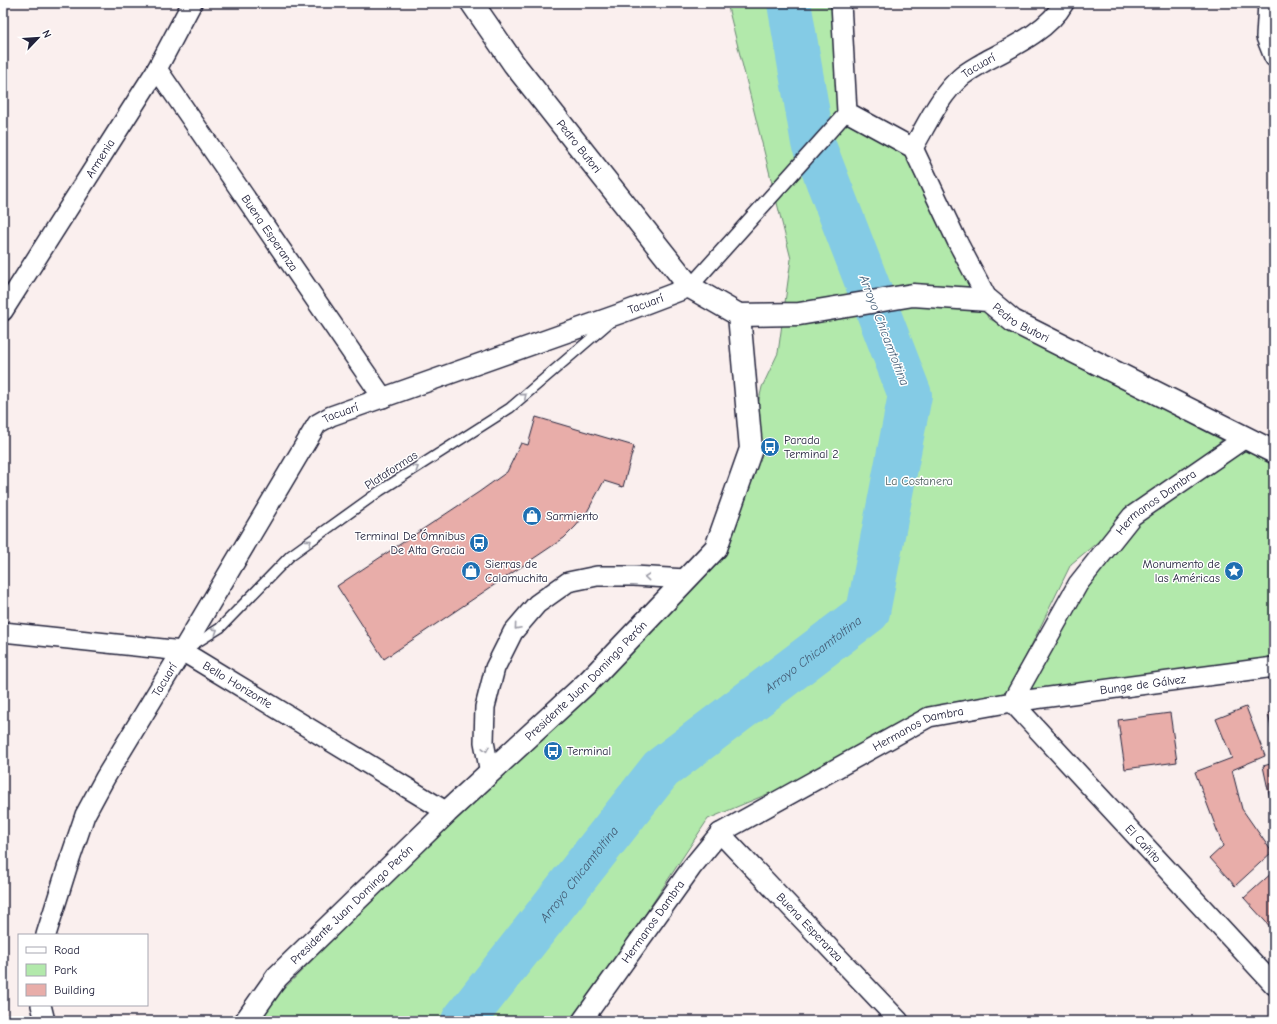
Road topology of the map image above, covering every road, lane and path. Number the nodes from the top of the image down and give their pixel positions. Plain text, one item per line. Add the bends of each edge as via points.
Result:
1 (192, 3) edge
2 (472, 3) edge
3 (841, 3) edge
4 (1064, 3) edge
5 (1268, 3) edge
6 (1274, 57) edge
7 (157, 69) junction
8 (847, 112) junction
9 (913, 148) junction
10 (690, 287) junction
11 (988, 300) junction
12 (3, 312) edge
13 (619, 314) junction
14 (739, 315) junction
15 (383, 398) junction
16 (1245, 438) junction
17 (1274, 452) edge
18 (686, 579) junction
19 (3, 632) edge
20 (182, 651) junction
21 (1274, 668) edge
22 (1012, 702) junction
23 (490, 773) junction
24 (447, 812) junction
25 (720, 833) junction
26 (46, 934) edge
27 (1274, 985) edge
28 (41, 1006) edge
29 (45, 1021) edge
30 (246, 1021) edge
31 (582, 1021) edge
32 (899, 1021) edge

1 - 7 street, Armenia
2 - 10 street, Pedro Butori via 514,64
3 - 8 street
4 - 9 street, Tacuarí via 1047,24 962,76 951,86
5 - 6 street via 1266,37
7 - 12 street, Armenia
7 - 15 street, Buena Esperanza
8 - 9 street
8 - 10 street, Tacuarí
9 - 11 street, Pedro Butori
10 - 13 street, Tacuarí
10 - 14 street
11 - 14 street via 913,295 799,314
11 - 16 street, Pedro Butori via 1012,321
13 - 15 street, Tacuarí
20 -> 13 lane, Plataformas via 220,628 291,555 380,491 510,408
14 - 18 street, Presidente Juan Domingo Perón via 751,449 716,548
15 - 20 street, Tacuarí via 317,424
16 - 17 street, Pedro Butori
16 - 22 street, Hermanos Dambra via 1132,516 1078,584
18 - 23 street, Presidente Juan Domingo Perón via 589,682
18 -> 23 street via 597,576 568,582 537,604 513,632 495,668 485,707 484,742
19 - 20 street, Bello Horizonte
20 - 24 street, Bello Horizonte
20 - 26 street, Tacuarí via 85,815
21 - 22 street, Bunge de Gálvez
22 - 25 street, Hermanos Dambra via 929,717
22 - 27 street, El Cañito
23 - 24 street, Presidente Juan Domingo Perón
24 - 30 street, Presidente Juan Domingo Perón via 276,977
25 - 31 street, Hermanos Dambra via 692,867
25 - 32 street, Buena Esperanza
28 - 29 street

